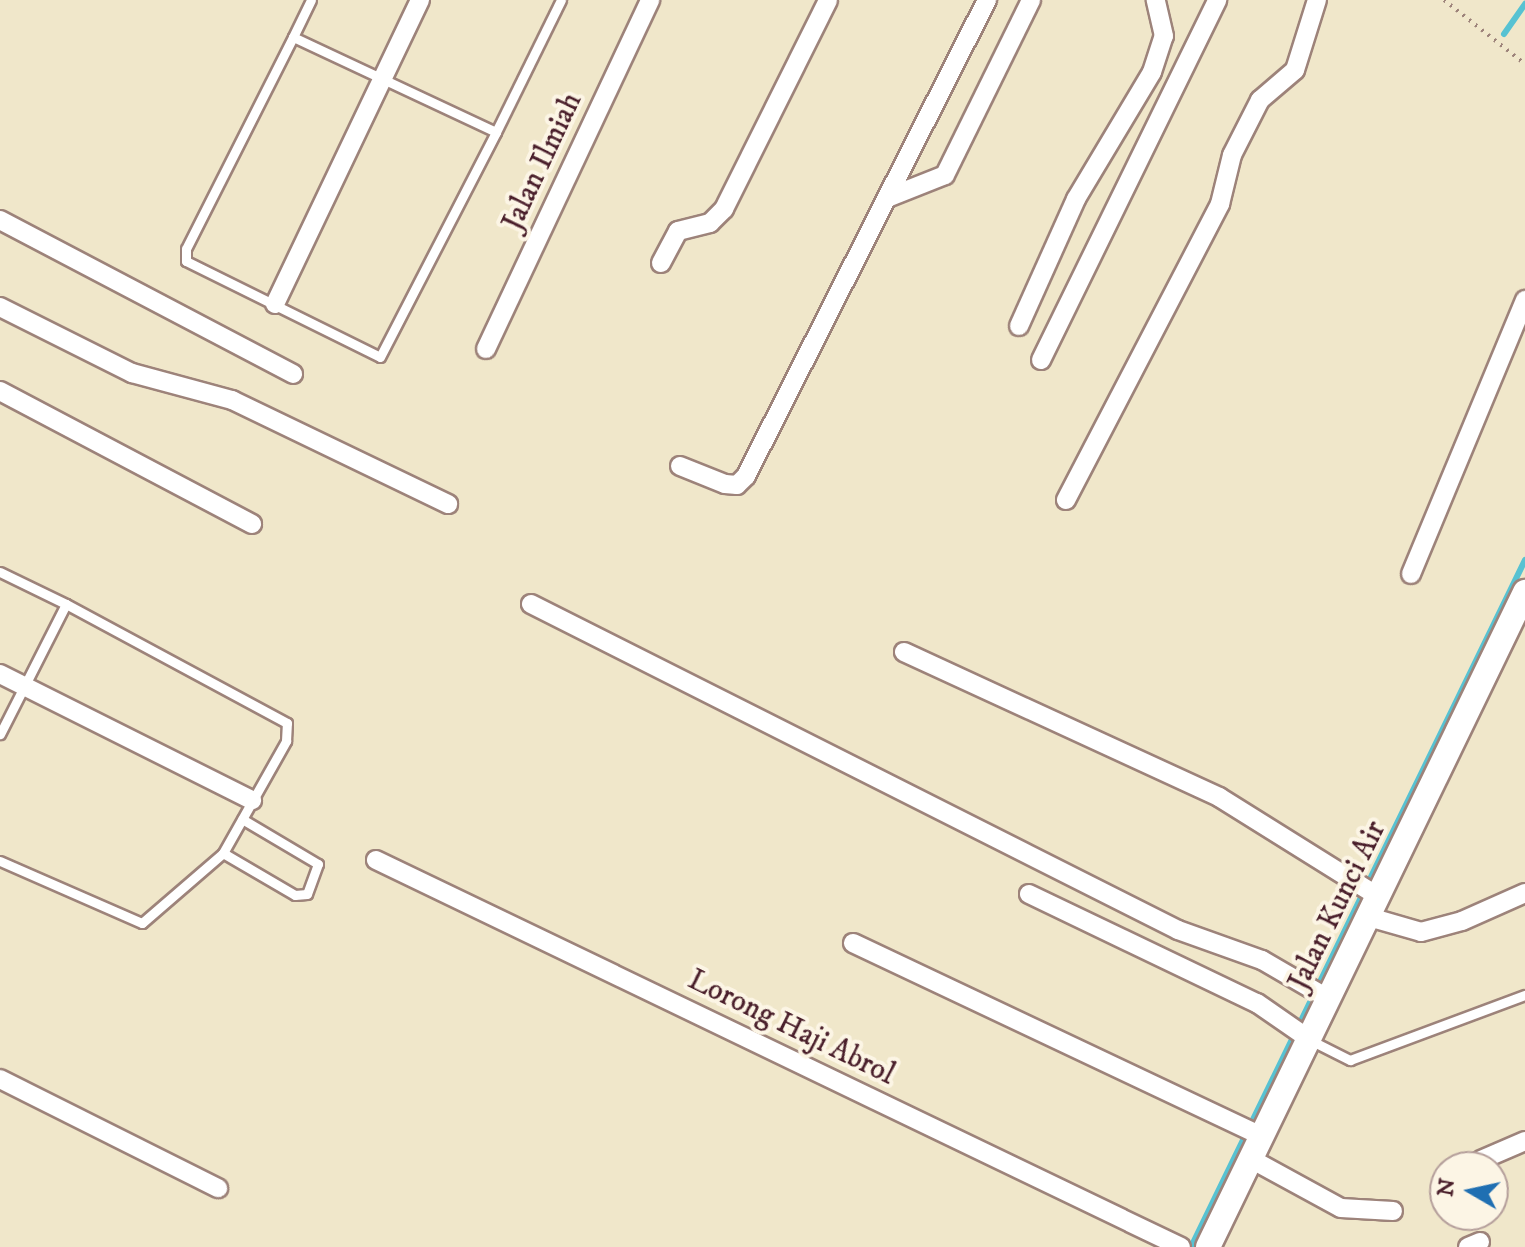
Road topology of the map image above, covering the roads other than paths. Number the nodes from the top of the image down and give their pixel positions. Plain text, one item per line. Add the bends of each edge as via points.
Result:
1 (311, 0) edge
2 (420, 0) edge
3 (561, 0) edge
4 (650, 0) edge
5 (828, 0) edge
6 (987, 0) edge
7 (1031, 0) edge
8 (1156, 0) edge
9 (1217, 0) edge
10 (1317, 0) edge
11 (293, 37) junction
12 (381, 80) junction
13 (496, 132) junction
14 (887, 198) junction
15 (0, 220) edge
16 (661, 263) dead end
17 (1525, 300) edge
18 (275, 304) junction
19 (0, 307) edge
20 (1019, 326) dead end
21 (486, 349) dead end
22 (1041, 360) dead end
23 (293, 374) dead end
24 (0, 391) edge
25 (680, 466) dead end
26 (1066, 500) dead end
27 (448, 504) dead end
28 (252, 524) dead end
29 (0, 572) edge
30 (1411, 574) dead end
31 (1525, 592) edge
32 (66, 604) junction
33 (531, 604) dead end
34 (904, 652) dead end
35 (0, 674) edge
36 (24, 686) junction
37 (0, 734) edge
38 (252, 800) junction
39 (242, 819) junction
40 (223, 853) junction
41 (376, 860) dead end
42 (0, 861) edge
43 (1525, 893) edge
44 (1029, 894) dead end
45 (1370, 898) junction
46 (853, 943) dead end
47 (1320, 994) junction
48 (1525, 995) edge
49 (1301, 1033) junction
50 (0, 1079) edge
51 (1253, 1131) junction
52 (1525, 1141) edge
53 (1502, 1151) edge
54 (1251, 1159) junction
55 (218, 1188) dead end
56 (1393, 1211) dead end
57 (1181, 1247) edge
58 (1208, 1247) edge

1 - 11 lane
2 - 12 street
3 - 13 lane
4 - 21 street, Jalan Ilmiah
5 - 16 street via 724,209 710,223 678,231
6 - 14 street
7 - 14 street via 945,175
8 - 20 street via 1164,36 1152,72 1076,199
9 - 22 street
10 - 26 street via 1295,70 1260,100 1232,155 1220,204
11 - 12 lane
11 - 18 lane via 184,255 186,261
12 - 13 lane
12 - 18 street
13 - 18 lane via 380,357
14 - 25 street via 746,476 737,485 725,484
15 - 23 street
17 - 30 street
19 - 27 street via 132,373 232,400
24 - 28 street
29 - 32 lane
31 - 45 street, Jalan Kunci Air
32 - 36 lane
32 - 38 lane via 287,723 286,741
33 - 47 street via 1178,930 1262,960
34 - 45 street via 1219,797
35 - 36 street
36 - 37 lane
36 - 38 street
38 - 39 lane
39 - 40 lane
39 - 40 lane via 318,864 307,894 295,895
40 - 42 lane via 142,923
41 - 57 street, Lorong Haji Abrol
43 - 45 street via 1462,921 1421,932
44 - 49 street via 1257,1003
45 - 47 street, Jalan Kunci Air
46 - 51 street
47 - 49 street, Jalan Kunci Air
48 - 49 lane via 1350,1060
49 - 51 street, Jalan Kunci Air
50 - 55 street
51 - 54 street, Jalan Kunci Air
52 - 53 street
54 - 56 street via 1338,1207
54 - 58 street, Jalan Kunci Air

